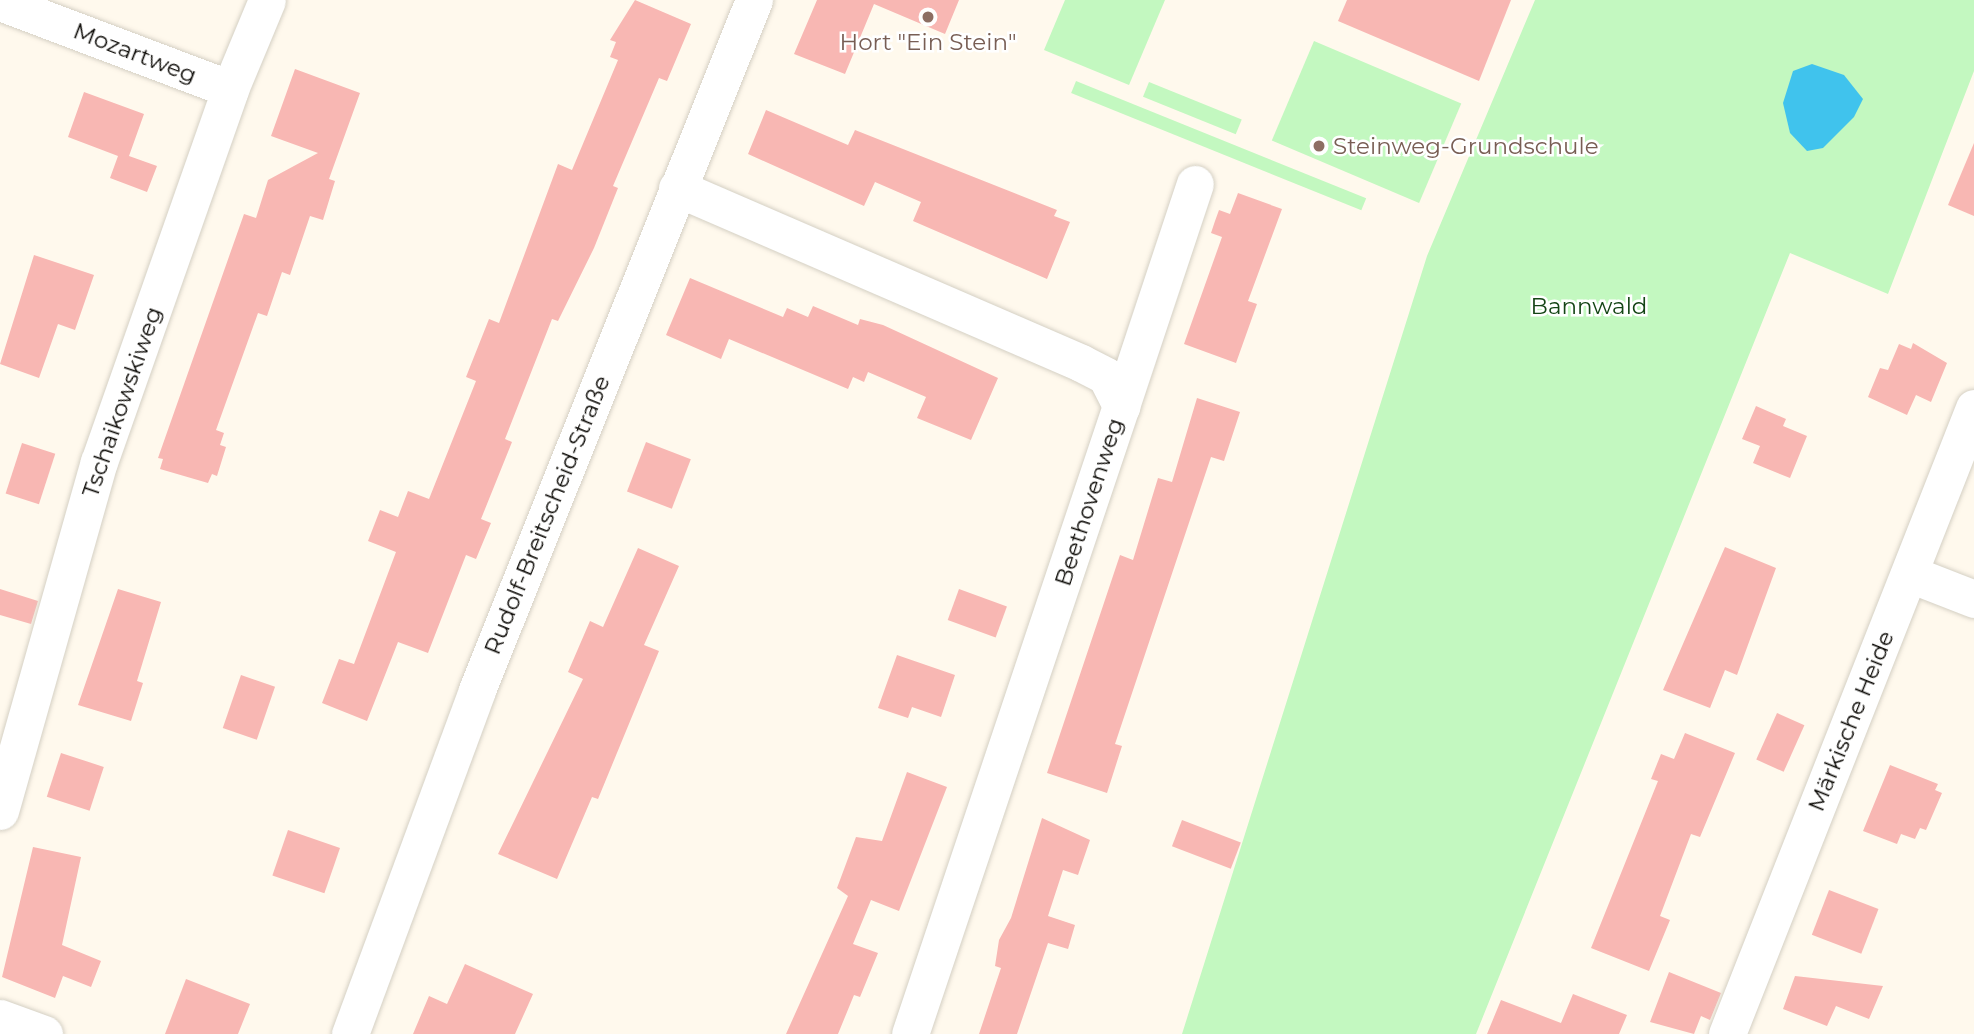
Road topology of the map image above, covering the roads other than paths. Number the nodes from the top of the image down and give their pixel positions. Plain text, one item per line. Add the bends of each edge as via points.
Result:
1 (267, 0) edge
2 (754, 0) edge
3 (0, 2) edge
4 (230, 89) junction
5 (1195, 184) dead end
6 (677, 188) junction
7 (1121, 406) junction
8 (1974, 408) edge
9 (1910, 574) junction
10 (1974, 599) edge
11 (0, 811) edge
12 (0, 1018) edge
13 (1731, 1033) edge
14 (44, 1034) edge
15 (350, 1034) edge
16 (910, 1034) edge

1 - 4 street, Tschaikowskiweg
2 - 6 street, Rudolf-Breitscheid-Straße
3 - 4 street, Mozartweg
4 - 11 street, Tschaikowskiweg via 99,462
5 - 7 street
6 - 7 street, Beethovenweg via 1081,363 1106,376
6 - 15 street, Rudolf-Breitscheid-Straße via 468,715
7 - 16 street, Beethovenweg
8 - 9 street, Märkische Heide
9 - 10 street
9 - 13 street, Märkische Heide
12 - 14 street

